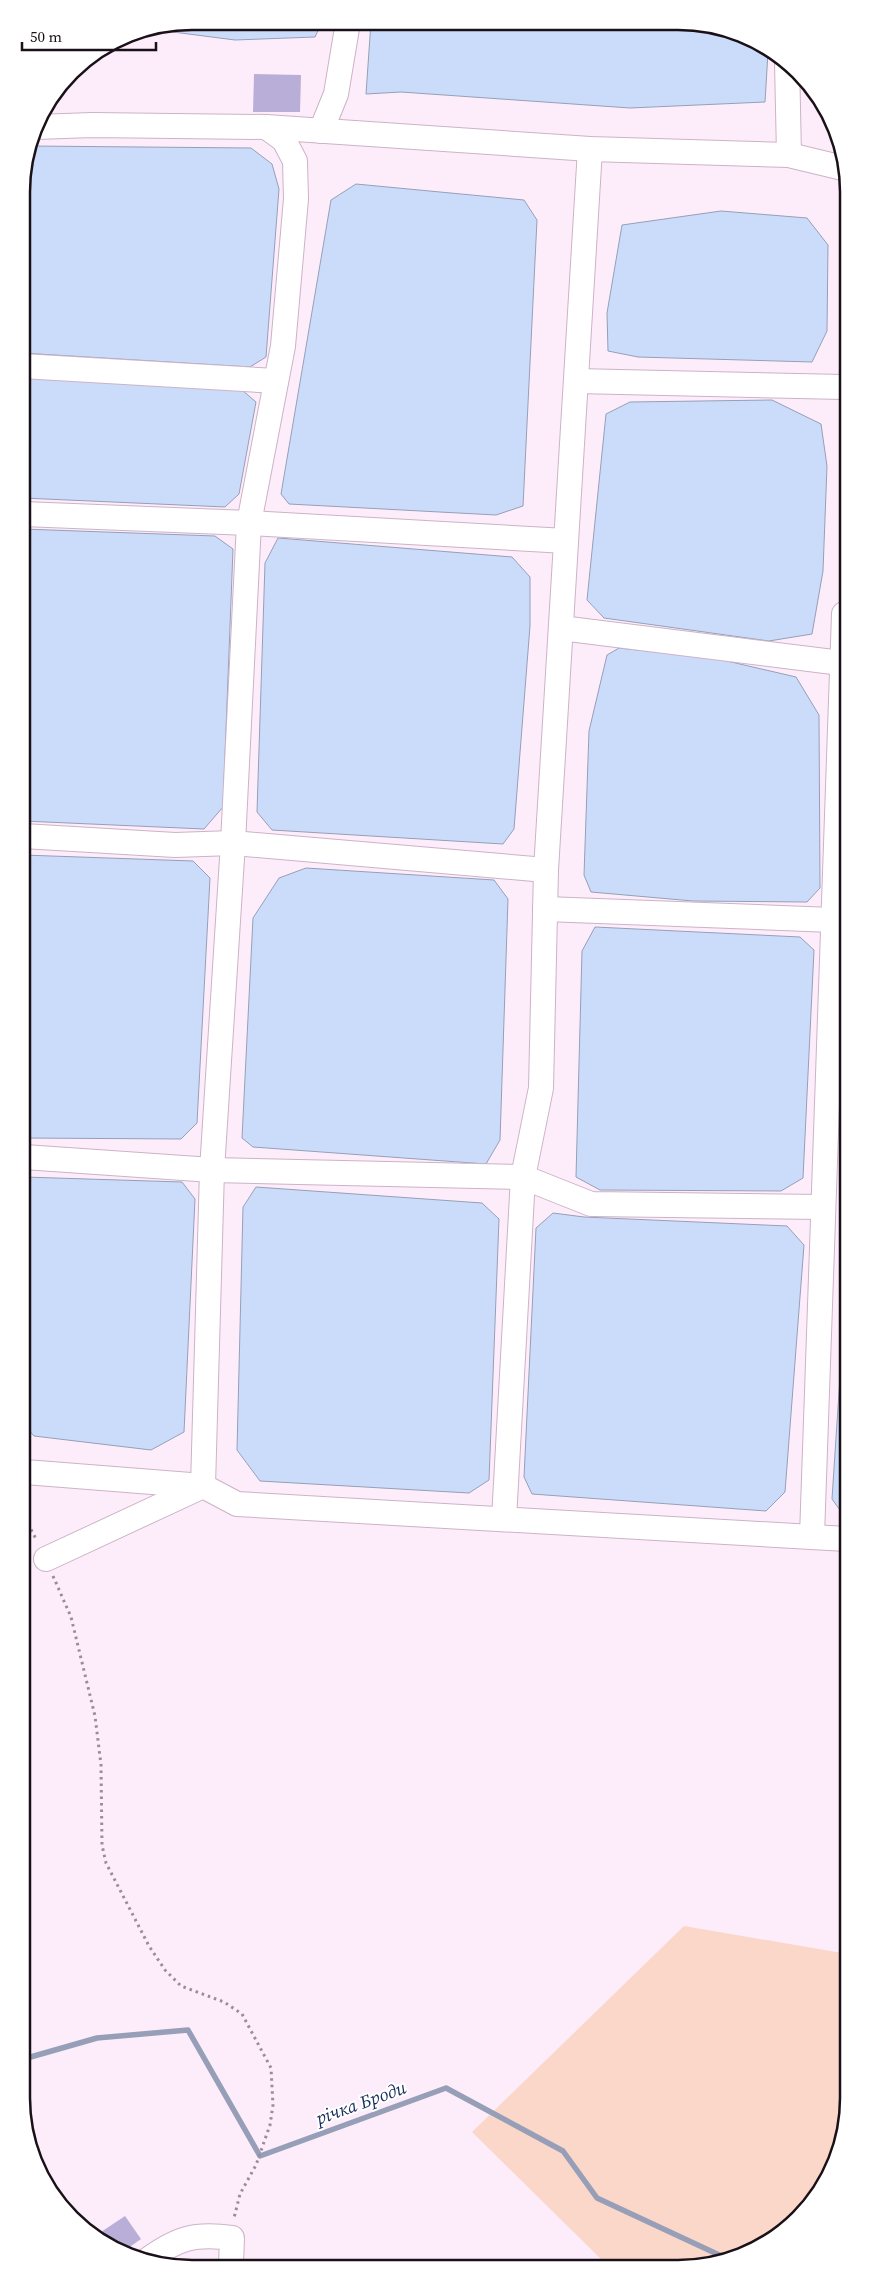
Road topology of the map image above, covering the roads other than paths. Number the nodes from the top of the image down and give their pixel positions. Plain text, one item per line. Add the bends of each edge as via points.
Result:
1 (347, 30) edge
2 (787, 72) edge
3 (44, 127) edge
4 (266, 127) junction
5 (321, 131) junction
6 (590, 149) junction
7 (790, 155) junction
8 (838, 167) edge
9 (30, 366) edge
10 (276, 381) junction
11 (576, 381) junction
12 (840, 387) edge
13 (30, 514) edge
14 (249, 523) junction
15 (566, 541) junction
16 (561, 628) junction
17 (840, 663) edge
18 (840, 695) edge
19 (30, 836) edge
20 (233, 843) junction
21 (546, 870) junction
22 (545, 909) junction
23 (833, 920) junction
24 (30, 1157) edge
25 (212, 1170) junction
26 (522, 1177) junction
27 (823, 1207) junction
28 (30, 1472) edge
29 (203, 1486) junction
30 (504, 1519) junction
31 (812, 1536) junction
32 (840, 1538) edge
33 (46, 1558) road end
34 (154, 2255) edge
35 (231, 2260) edge

1 - 5 street via 336,94
2 - 7 street
3 - 4 street
4 - 5 street
4 - 10 street via 284,140 295,161 296,199 283,346
5 - 6 street
6 - 7 street
6 - 11 street
7 - 8 street
9 - 10 street
10 - 14 street
11 - 12 street
11 - 15 street
13 - 14 street
14 - 15 street
14 - 20 street
15 - 16 street
16 - 17 street
16 - 21 street
18 - 23 street
19 - 20 street via 175,845
20 - 21 street
20 - 25 street
21 - 22 street
22 - 23 street
22 - 26 street via 541,1088
23 - 27 street
24 - 25 street
25 - 26 street
25 - 29 street
26 - 27 street via 591,1204
26 - 30 street
27 - 31 street
28 - 29 street
29 - 30 street via 237,1504
29 - 33 street
30 - 31 street
31 - 32 street
34 - 35 street via 188,2237 232,2238

